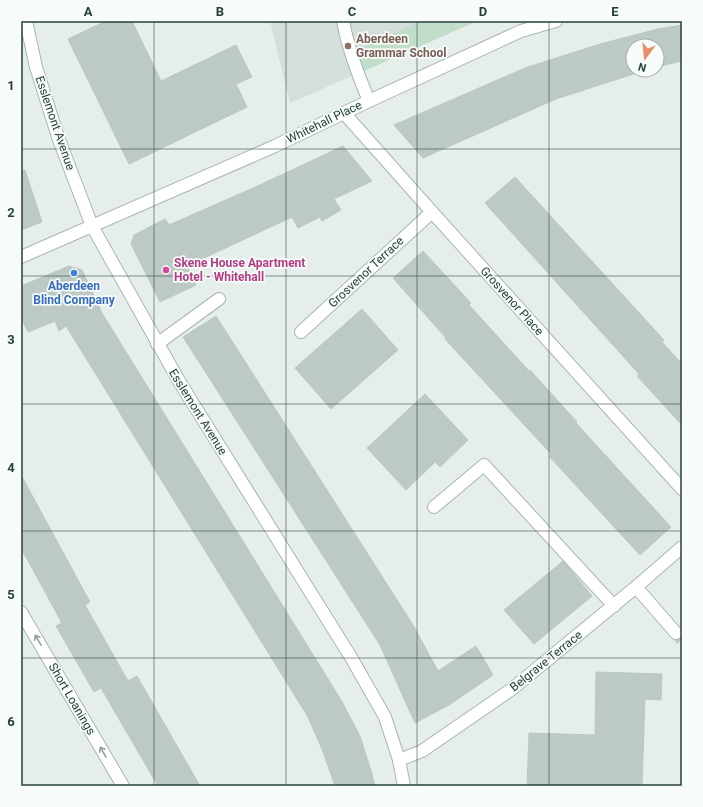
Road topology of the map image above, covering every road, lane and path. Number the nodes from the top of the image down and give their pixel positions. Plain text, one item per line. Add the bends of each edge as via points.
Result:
1 (26, 21) edge
2 (343, 21) edge
3 (556, 21) edge
4 (369, 100) junction
5 (344, 113) junction
6 (432, 212) junction
7 (92, 226) junction
8 (21, 257) edge
9 (219, 298) dead end
10 (301, 332) dead end
11 (157, 344) junction
12 (682, 489) edge
13 (434, 507) dead end
14 (682, 547) edge
15 (636, 587) junction
16 (614, 606) junction
17 (21, 612) edge
18 (676, 634) tunnel mouth
19 (399, 760) junction
20 (123, 786) edge
21 (404, 786) edge

1 - 7 street, Esslemont Avenue via 36,67 58,137
2 - 4 street via 354,63
3 - 4 street, Whitehall Place via 521,31
4 - 5 street, Whitehall Place
5 - 6 street, Grosvenor Place
5 - 7 street, Whitehall Place
6 - 10 street, Grosvenor Terrace
6 - 12 street, Grosvenor Place
7 - 8 street, Whitehall Place
7 - 11 street, Esslemont Avenue
9 - 11 street
11 - 19 street, Esslemont Avenue via 352,659 385,717
13 - 16 street via 484,465
14 - 15 street, Belgrave Terrace
15 - 16 street, Belgrave Terrace
15 - 18 street
16 - 19 street, Belgrave Terrace via 512,689 422,751
20 -> 17 street, Short Loanings
19 - 21 street, Esslemont Avenue

